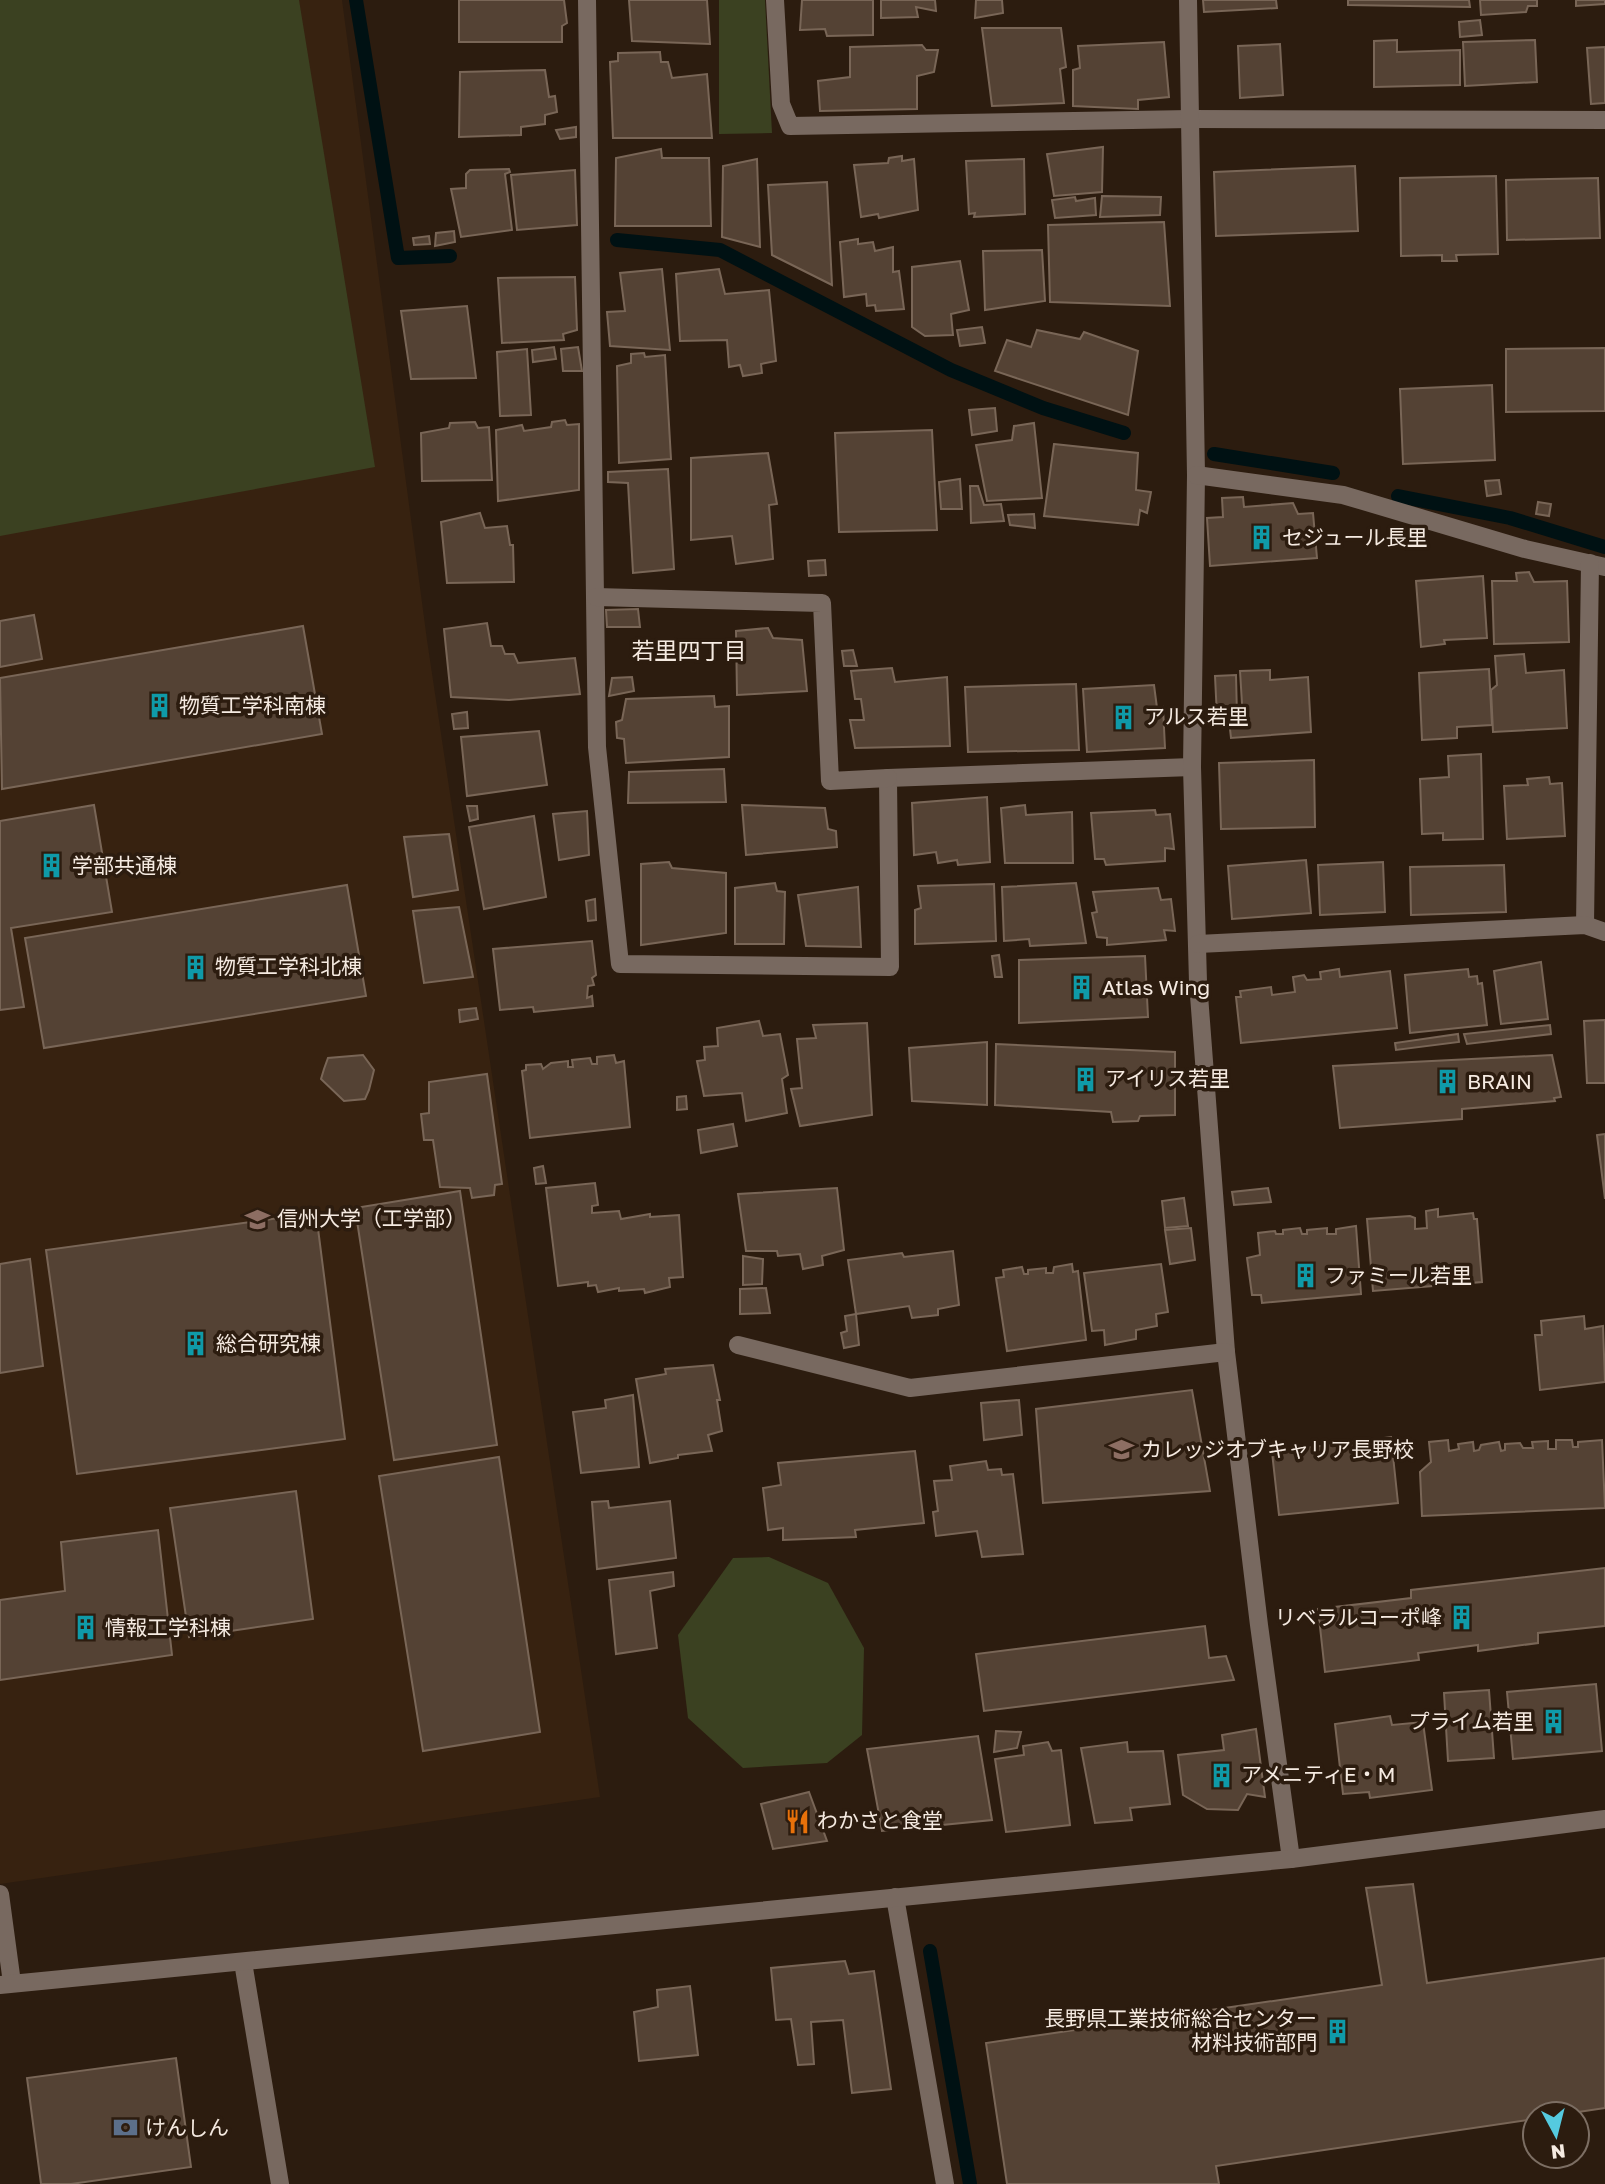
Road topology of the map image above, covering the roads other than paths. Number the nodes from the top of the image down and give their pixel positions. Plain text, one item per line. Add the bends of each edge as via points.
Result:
1 (587, 0) edge
2 (775, 0) edge
3 (1188, 0) edge
4 (1190, 119) junction
5 (1605, 120) edge
6 (1196, 475) junction
7 (1597, 565) edge
8 (596, 597) junction
9 (1192, 767) junction
10 (888, 778) junction
11 (1585, 925) junction
12 (1605, 933) edge
13 (1198, 944) junction
14 (738, 1345) dead end
15 (1226, 1352) junction
16 (1605, 1819) edge
17 (1291, 1859) junction
18 (0, 1894) edge
19 (895, 1897) junction
20 (243, 1962) junction
21 (6, 1984) edge
22 (280, 2184) edge
23 (945, 2184) edge

1 - 8 street
2 - 4 street via 781,104 790,126
3 - 4 street
4 - 5 street
4 - 6 street
6 - 7 street via 1343,495 1525,549
6 - 9 street
7 - 11 street
8 - 10 street via 822,603 830,781
8 - 10 street via 597,747 620,964 890,967
9 - 10 street
9 - 13 street
11 - 12 street
11 - 13 street
13 - 15 street
14 - 15 street via 910,1388
15 - 17 street
16 - 17 street
17 - 19 street
18 - 21 street
19 - 20 street
19 - 23 street
20 - 21 street
20 - 22 street

